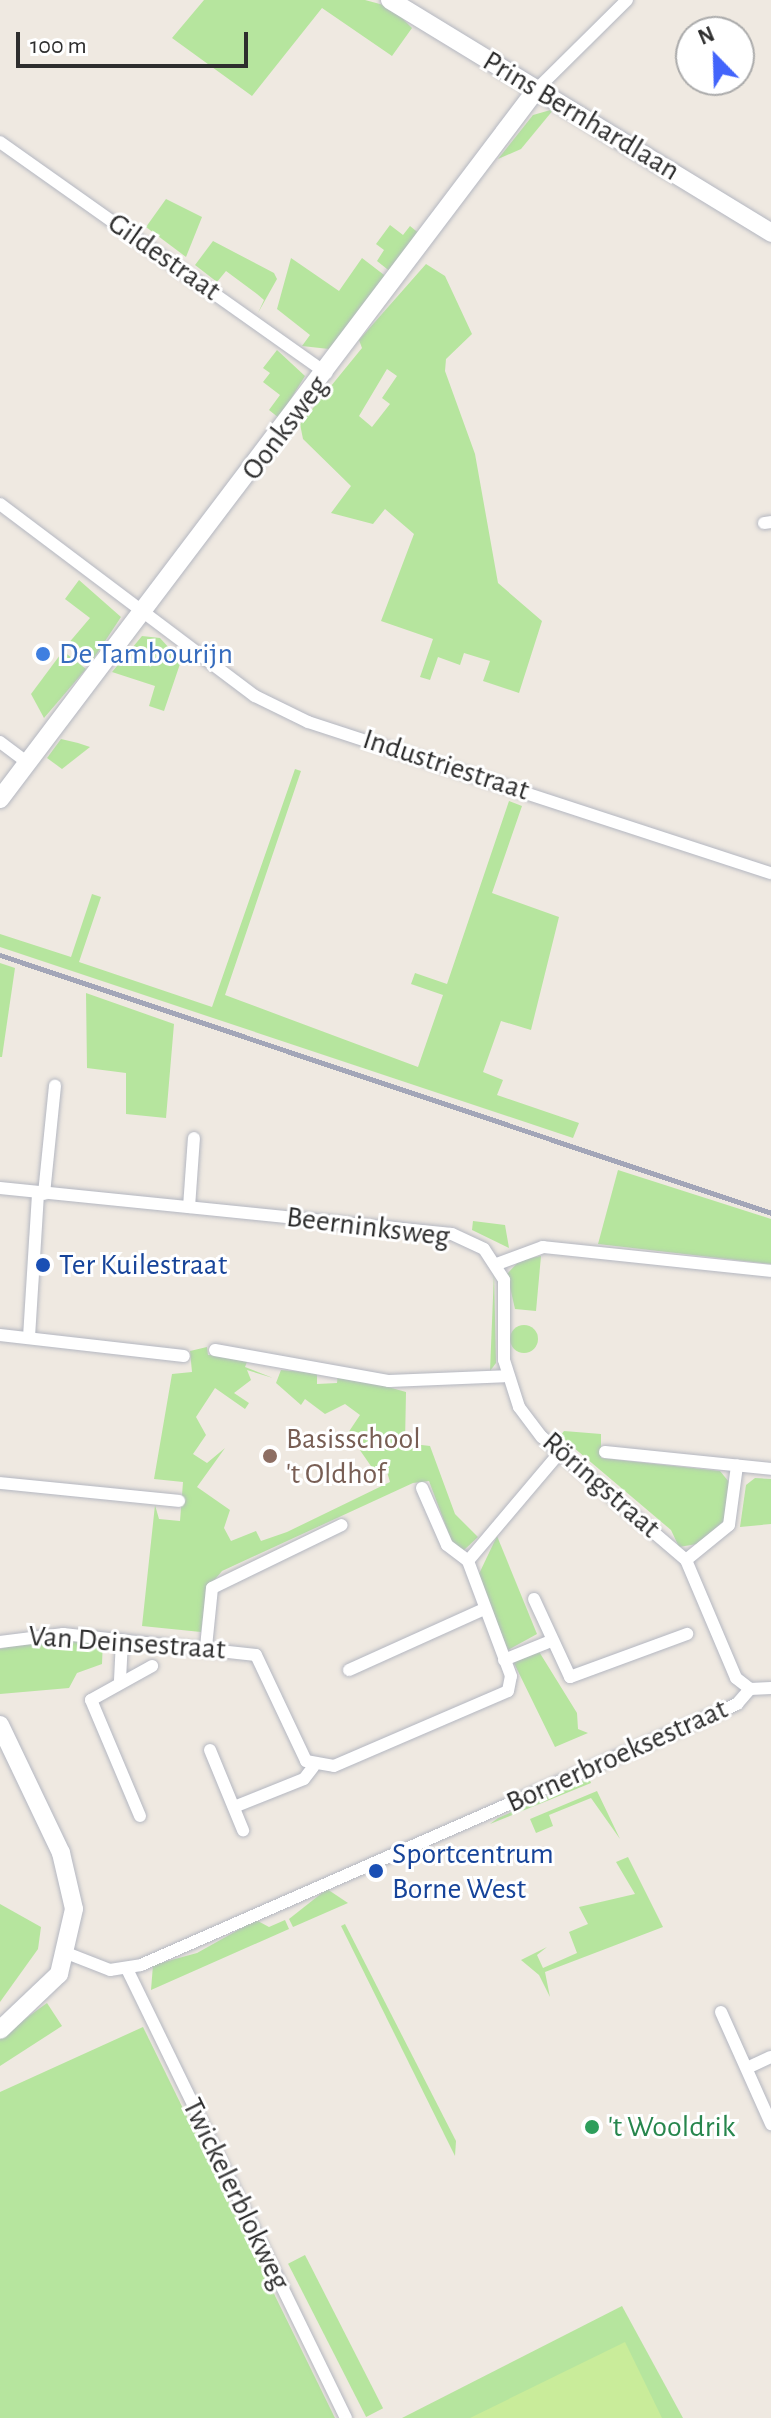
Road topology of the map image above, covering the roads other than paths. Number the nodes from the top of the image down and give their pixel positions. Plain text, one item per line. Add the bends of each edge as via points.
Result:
1 (390, 0) edge
2 (627, 0) edge
3 (536, 90) junction
4 (0, 142) edge
5 (771, 233) edge
6 (326, 373) junction
7 (0, 504) edge
8 (144, 614) junction
9 (0, 742) edge
10 (28, 763) junction
11 (0, 799) edge
12 (771, 873) edge
13 (55, 1086) dead end
14 (194, 1138) dead end
15 (0, 1188) edge
16 (41, 1193) junction
17 (189, 1207) junction
18 (497, 1264) junction
19 (771, 1271) edge
20 (0, 1335) edge
21 (29, 1337) junction
22 (215, 1350) dead end
23 (184, 1356) dead end
24 (506, 1376) junction
25 (560, 1452) junction
26 (605, 1452) dead end
27 (737, 1466) junction
28 (771, 1469) edge
29 (0, 1483) edge
30 (422, 1488) dead end
31 (179, 1501) dead end
32 (342, 1525) dead end
33 (686, 1560) junction
34 (468, 1561) junction
35 (534, 1599) dead end
36 (482, 1610) junction
37 (687, 1634) dead end
38 (122, 1640) junction
39 (551, 1641) junction
40 (0, 1642) edge
41 (206, 1647) junction
42 (504, 1660) junction
43 (152, 1666) dead end
44 (349, 1670) dead end
45 (120, 1680) junction
46 (771, 1688) edge
47 (750, 1689) junction
48 (0, 1725) edge
49 (210, 1750) dead end
50 (313, 1767) junction
51 (234, 1807) junction
52 (140, 1816) dead end
53 (243, 1830) dead end
54 (69, 1954) junction
55 (127, 1969) junction
56 (721, 2012) dead end
57 (0, 2030) edge
58 (771, 2057) edge
59 (747, 2068) junction
60 (771, 2124) edge
61 (346, 2418) edge

1 - 3 main road, Prins Bernhardlaan
2 - 3 street
3 - 5 main road, Prins Bernhardlaan
3 - 6 main road, Oonksweg
4 - 6 street, Gildestraat
6 - 8 main road, Oonksweg
7 - 8 street, Industriestraat
8 - 10 main road, Oonksweg
8 - 12 street, Industriestraat via 255,696 308,722
9 - 10 street
10 - 11 main road, Oonksweg
13 - 16 street
14 - 17 street
15 - 16 street, Beerninksweg
16 - 17 street, Beerninksweg
16 - 21 street
17 - 18 street, Beerninksweg via 452,1234
18 - 19 street via 543,1247
18 - 24 street, Röringstraat via 506,1302
20 - 21 street
21 - 23 street
22 - 24 street via 389,1381
24 - 25 street, Röringstraat via 529,1421
25 - 33 street, Röringstraat
25 - 34 street
26 - 27 street
27 - 28 street
27 - 33 street via 729,1525
29 - 31 street
30 - 34 street via 447,1545
32 - 41 street via 212,1588
33 - 47 street, Röringstraat via 736,1678
34 - 36 street
35 - 39 street
36 - 42 street
36 - 44 street
37 - 39 street via 576,1678
38 - 40 street, Van Deinsestraat via 18,1634
38 - 41 street, Van Deinsestraat
38 - 45 street
39 - 42 street
41 - 50 street, Van Deinsestraat via 256,1655
42 - 50 street via 512,1684 501,1698 334,1766
43 - 45 street
45 - 52 street via 95,1692 92,1709
46 - 47 street, Bornerbroeksestraat
47 - 55 street, Bornerbroeksestraat via 737,1704
48 - 54 main road via 69,1878
49 - 51 street
50 - 51 street via 304,1779
51 - 53 street
54 - 55 street
54 - 57 main road via 45,1994
55 - 61 street, Twickelerblokweg
56 - 59 street
58 - 59 street
59 - 60 street

